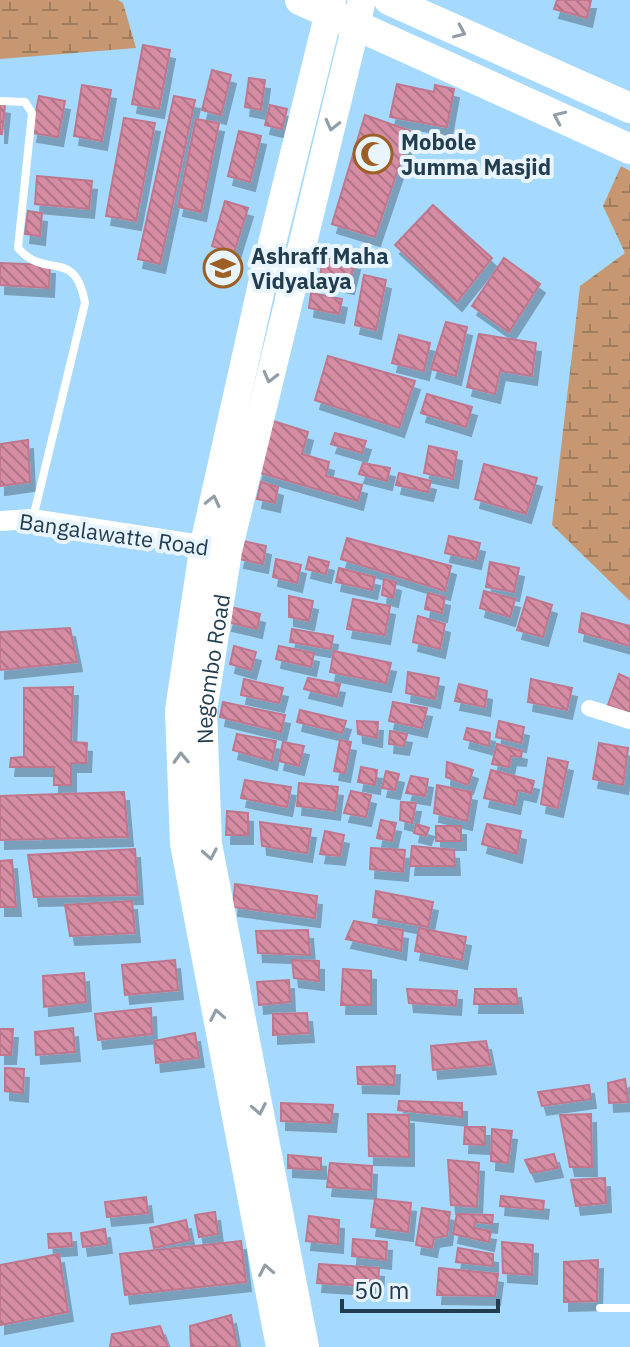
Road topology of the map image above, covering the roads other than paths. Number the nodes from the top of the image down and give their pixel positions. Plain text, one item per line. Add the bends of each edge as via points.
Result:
1 (300, 0) edge
2 (362, 0) edge
3 (389, 0) edge
4 (327, 17) edge
5 (0, 101) edge
6 (630, 108) edge
7 (630, 149) edge
8 (32, 519) junction
9 (0, 521) edge
10 (216, 548) junction
11 (589, 708) dead end
12 (630, 721) edge
13 (600, 1308) dead end
14 (630, 1308) edge
15 (280, 1347) edge
16 (305, 1347) edge

1 - 4 highway
2 -> 10 highway, Negombo Road
3 -> 6 highway
7 -> 4 highway
10 -> 4 highway, Negombo Road
5 - 8 lane via 25,102 32,113 18,248 28,259 70,270 81,280 85,303
8 - 9 street, Bangalawatte Road
8 - 10 street, Bangalawatte Road
15 -> 10 highway, Negombo Road via 184,844 179,710
10 -> 16 highway, Negombo Road via 203,711 208,844
11 - 12 street
13 - 14 lane

